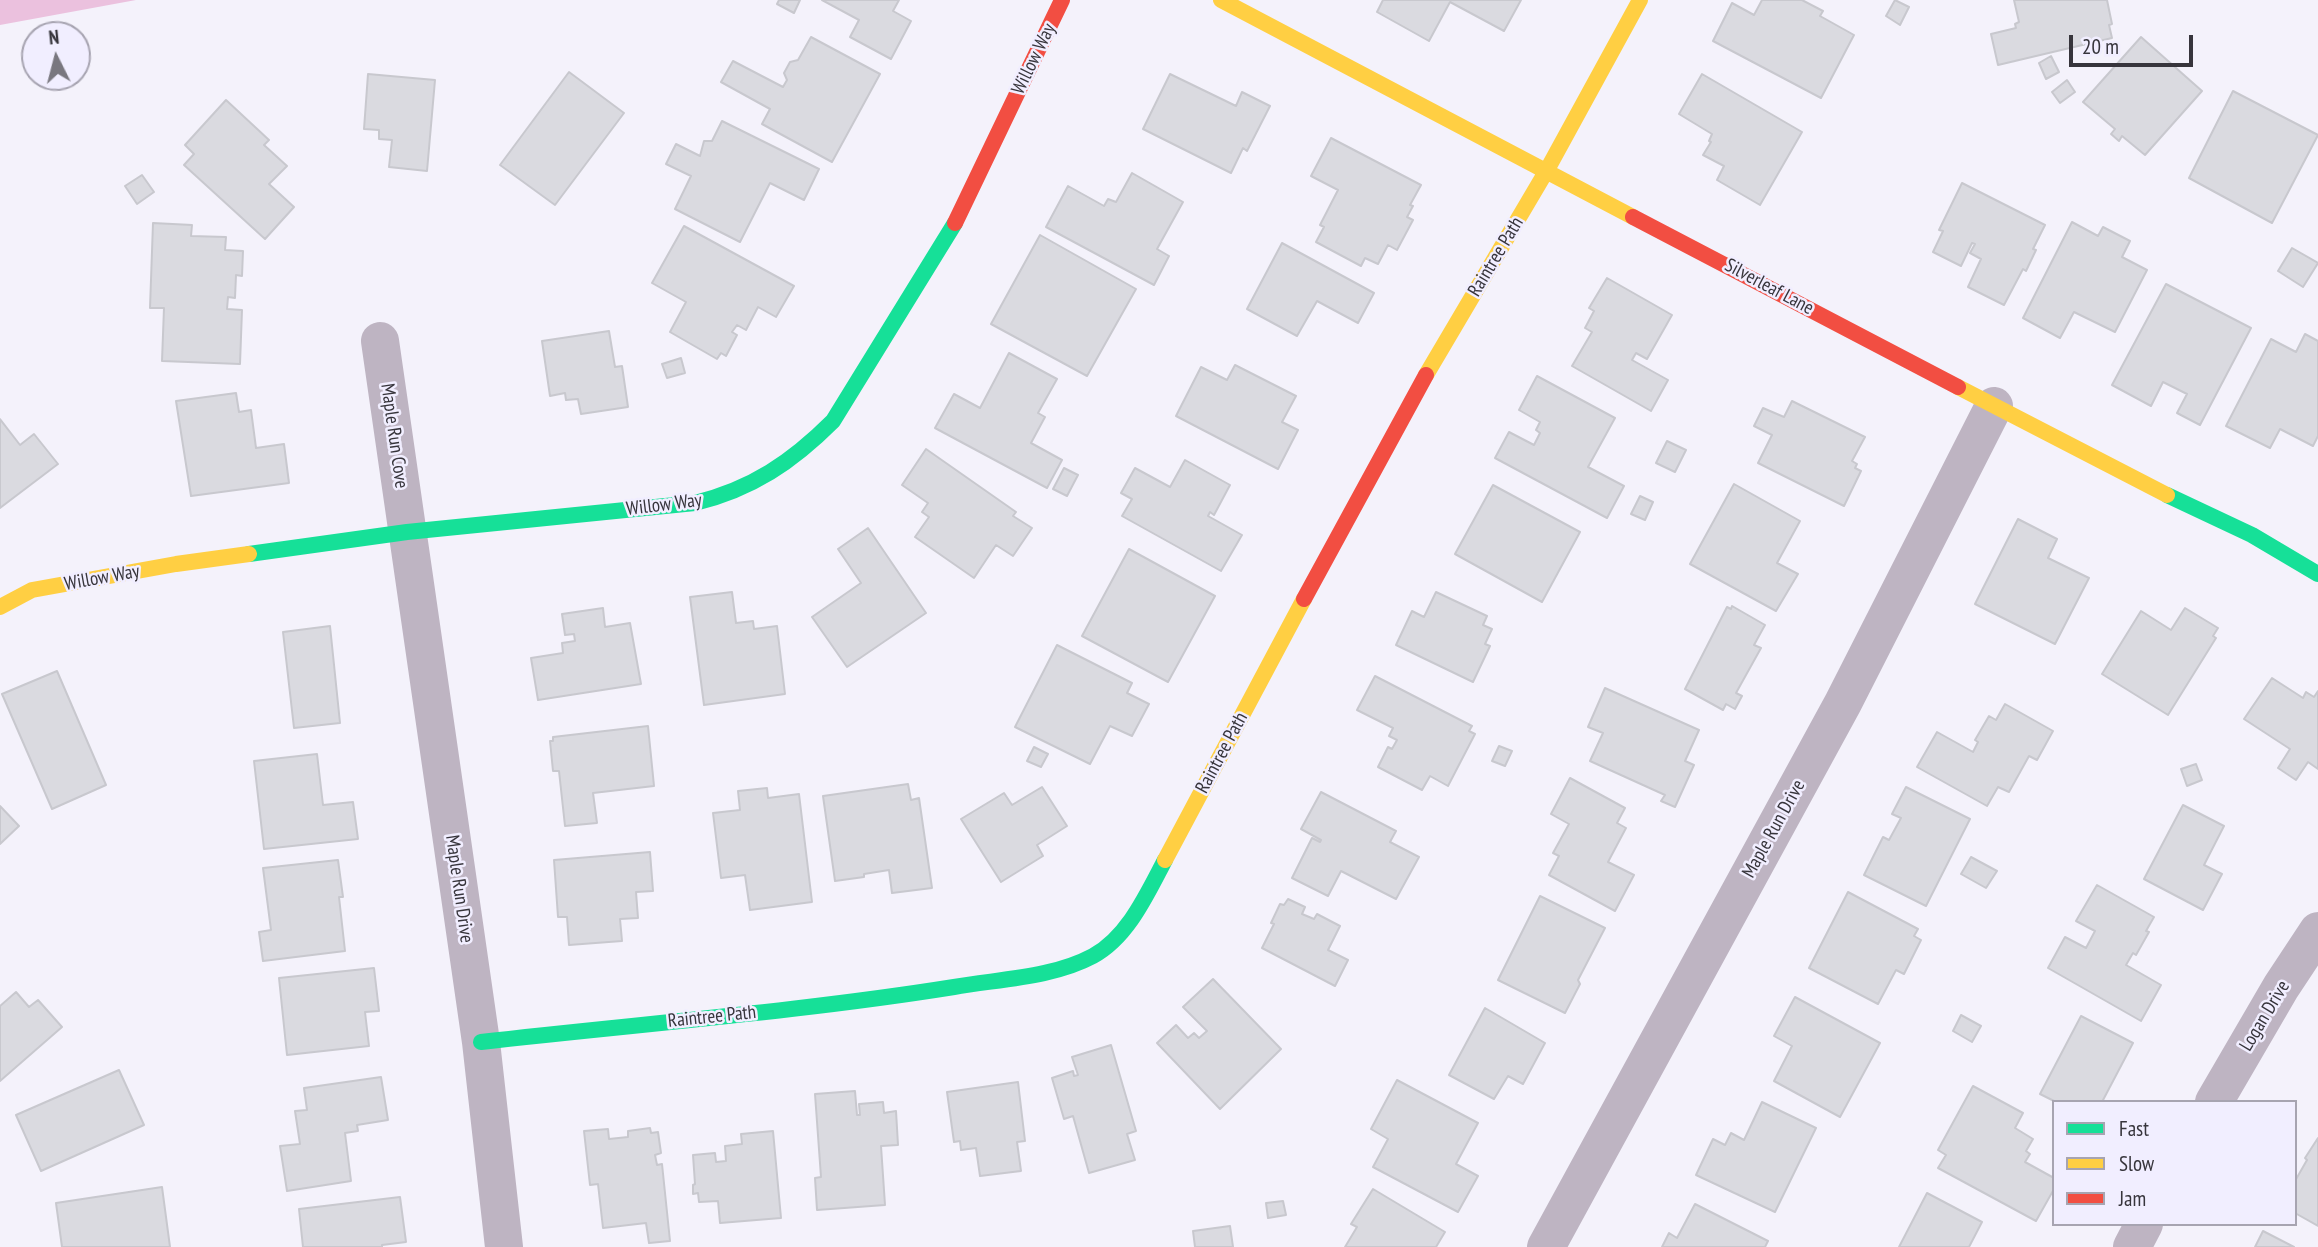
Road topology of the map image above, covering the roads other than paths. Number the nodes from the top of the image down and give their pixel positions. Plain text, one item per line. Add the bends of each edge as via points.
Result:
1 (1062, 0) edge
2 (1221, 0) edge
3 (1640, 0) edge
4 (1547, 170) junction
5 (380, 341) dead end
6 (1994, 406) junction
7 (407, 532) junction
8 (2318, 574) edge
9 (0, 607) edge
10 (2318, 932) edge
11 (481, 1042) junction
12 (2215, 1100) edge
13 (2143, 1226) edge
14 (504, 1247) edge
15 (1546, 1247) edge
16 (2132, 1247) edge

1 - 7 street, Willow Way via 951,232 833,421 806,448 765,477 695,503
2 - 4 street, Silverleaf Lane
3 - 4 street, Raintree Path
4 - 6 street, Silverleaf Lane
4 - 11 street, Raintree Path via 1413,396 1139,908 1095,955 1063,969 901,995
5 - 7 street, Maple Run Cove
6 - 8 street, Silverleaf Lane via 2252,535
6 - 15 street, Maple Run Drive via 1843,702
7 - 9 street, Willow Way via 176,564 32,590
7 - 11 street, Maple Run Drive
10 - 12 street, Logan Drive
11 - 14 street, Maple Run Drive
13 - 16 street

